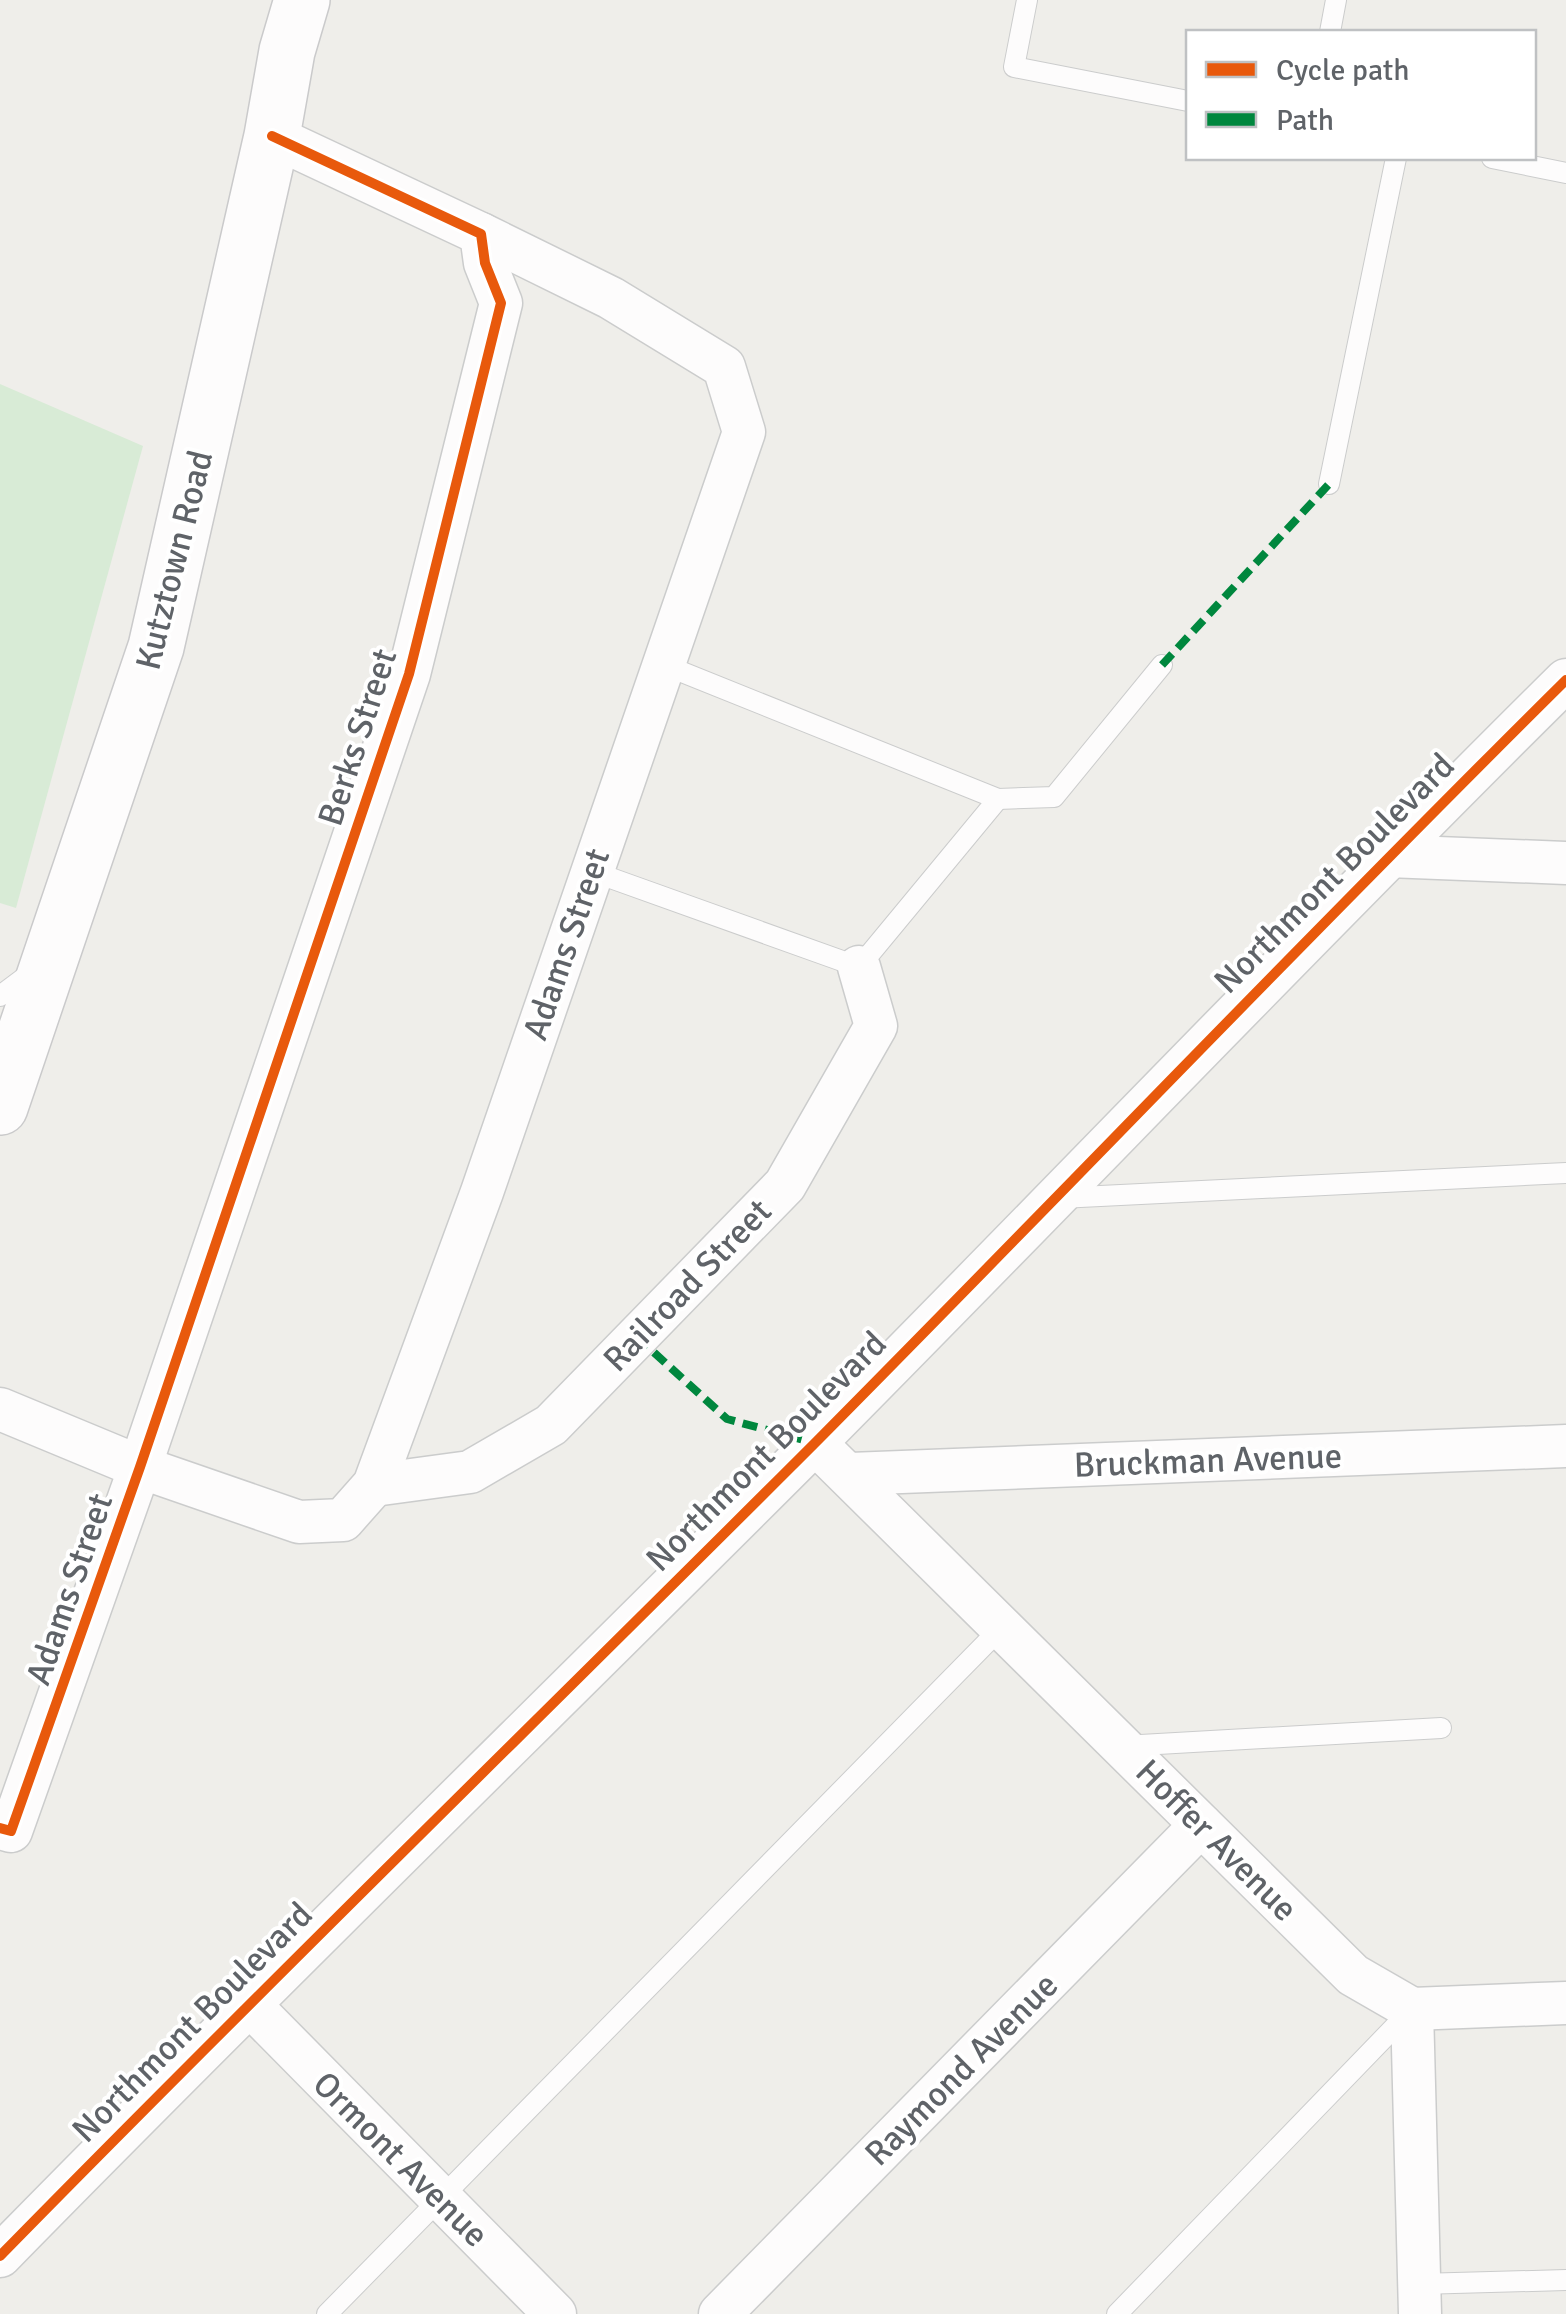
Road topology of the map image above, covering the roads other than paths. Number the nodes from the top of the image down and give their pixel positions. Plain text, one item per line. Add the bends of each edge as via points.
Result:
1 (302, 0) edge
2 (1027, 0) edge
3 (1336, 0) edge
4 (1330, 30) edge
5 (1186, 102) edge
6 (272, 136) junction
7 (1396, 160) edge
8 (1502, 160) edge
9 (1566, 173) edge
10 (482, 234) junction
11 (1330, 484) dead end
12 (1162, 665) dead end
13 (658, 676) junction
14 (1566, 680) edge
15 (998, 799) junction
16 (1388, 856) junction
17 (1566, 862) edge
18 (592, 871) junction
19 (50, 959) junction
20 (859, 967) junction
21 (0, 996) edge
22 (0, 1107) edge
23 (1566, 1173) edge
24 (1053, 1198) junction
25 (0, 1410) edge
26 (815, 1442) junction
27 (1566, 1446) edge
28 (140, 1467) junction
29 (850, 1474) junction
30 (374, 1485) junction
31 (1003, 1626) junction
32 (1440, 1728) dead end
33 (1123, 1746) junction
34 (1202, 1824) junction
35 (0, 1828) edge
36 (248, 2003) junction
37 (1566, 2003) edge
38 (1412, 2009) junction
39 (441, 2199) junction
40 (0, 2256) edge
41 (1566, 2280) edge
42 (1420, 2299) edge
43 (1136, 2305) edge
44 (327, 2314) edge
45 (555, 2314) edge
46 (720, 2314) edge
47 (1117, 2314) edge

1 - 6 main road, Kutztown Road
2 - 5 lane via 1014,67
3 - 4 lane
6 - 10 street
6 - 19 main road, Kutztown Road via 156,647
7 - 11 lane
8 - 9 lane
10 - 13 street, Adams Street via 612,298 724,367 744,432
10 - 28 street, Berks Street via 501,303 409,674
12 - 15 lane via 1054,797
13 - 15 lane
13 - 18 street, Adams Street
14 - 16 street, Northmont Boulevard
15 - 20 lane
16 - 17 street
16 - 24 street, Northmont Boulevard
18 - 20 lane
18 - 30 street, Adams Street
19 - 21 lane
19 - 22 main road, Kutztown Road
20 - 30 street, Railroad Street via 876,1026 785,1184 551,1425 470,1472
23 - 24 lane
24 - 26 street, Northmont Boulevard
25 - 28 street
26 - 29 street, Hoffer Avenue
26 - 36 street, Northmont Boulevard
27 - 29 street, Bruckman Avenue
28 - 30 street, Adams Street via 299,1522 342,1520
28 - 35 street, Adams Street via 11,1831
29 - 31 street, Hoffer Avenue
31 - 33 street, Hoffer Avenue
31 - 39 lane
32 - 33 lane
33 - 34 street, Hoffer Avenue
34 - 38 street, Hoffer Avenue via 1352,1975
34 - 46 street, Raymond Avenue
36 - 39 street, Ormont Avenue
36 - 40 street, Northmont Boulevard
37 - 38 street
38 - 42 street
38 - 43 lane
39 - 44 lane
39 - 45 street, Ormont Avenue
41 - 42 lane
43 - 47 lane

